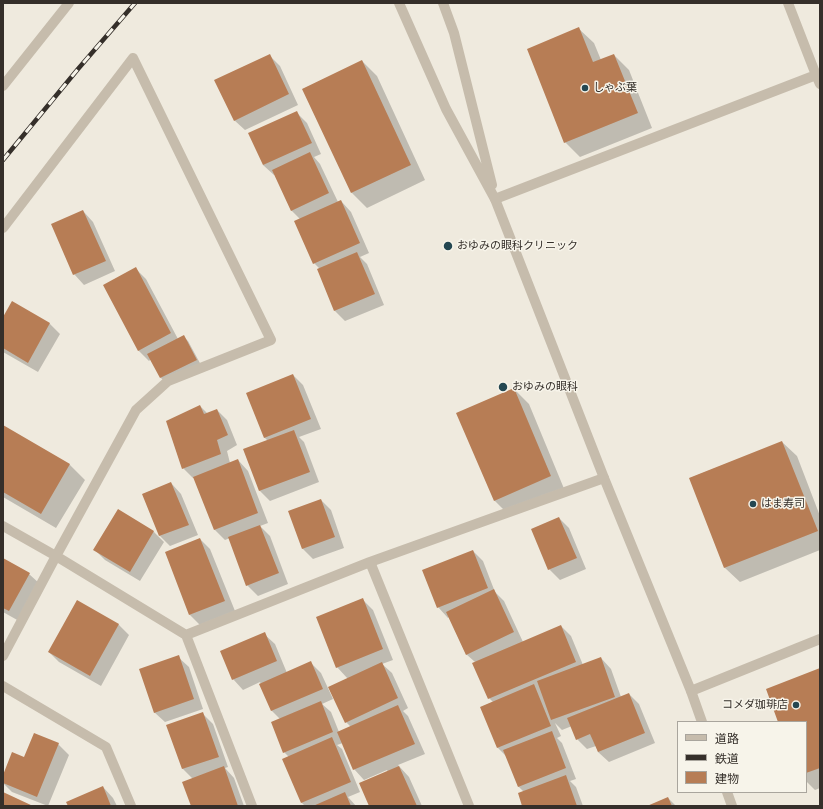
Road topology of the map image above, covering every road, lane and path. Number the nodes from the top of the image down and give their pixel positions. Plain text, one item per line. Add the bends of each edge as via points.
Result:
1 (69, 3) edge
2 (399, 3) edge
3 (443, 3) edge
4 (788, 3) edge
5 (818, 80) edge
6 (3, 86) edge
7 (495, 199) junction
8 (3, 228) edge
9 (604, 478) junction
10 (3, 526) edge
11 (56, 556) junction
12 (370, 562) junction
13 (186, 635) junction
14 (820, 639) edge
15 (3, 656) edge
16 (3, 686) edge
17 (691, 691) junction
18 (702, 721) edge
19 (727, 793) edge
20 (131, 806) edge
21 (252, 806) edge
22 (469, 806) edge
23 (732, 806) edge

1 - 6 street
2 - 7 street via 446,109
3 - 7 street via 454,33
4 - 5 street
5 - 7 street
7 - 9 street
8 - 11 street via 133,58 271,340 168,381 136,410
9 - 12 street
9 - 17 street
10 - 11 street
11 - 13 street
11 - 15 street
12 - 13 street
12 - 22 street
13 - 21 street
14 - 17 street
16 - 20 street via 106,747
17 - 18 street
19 - 23 street

